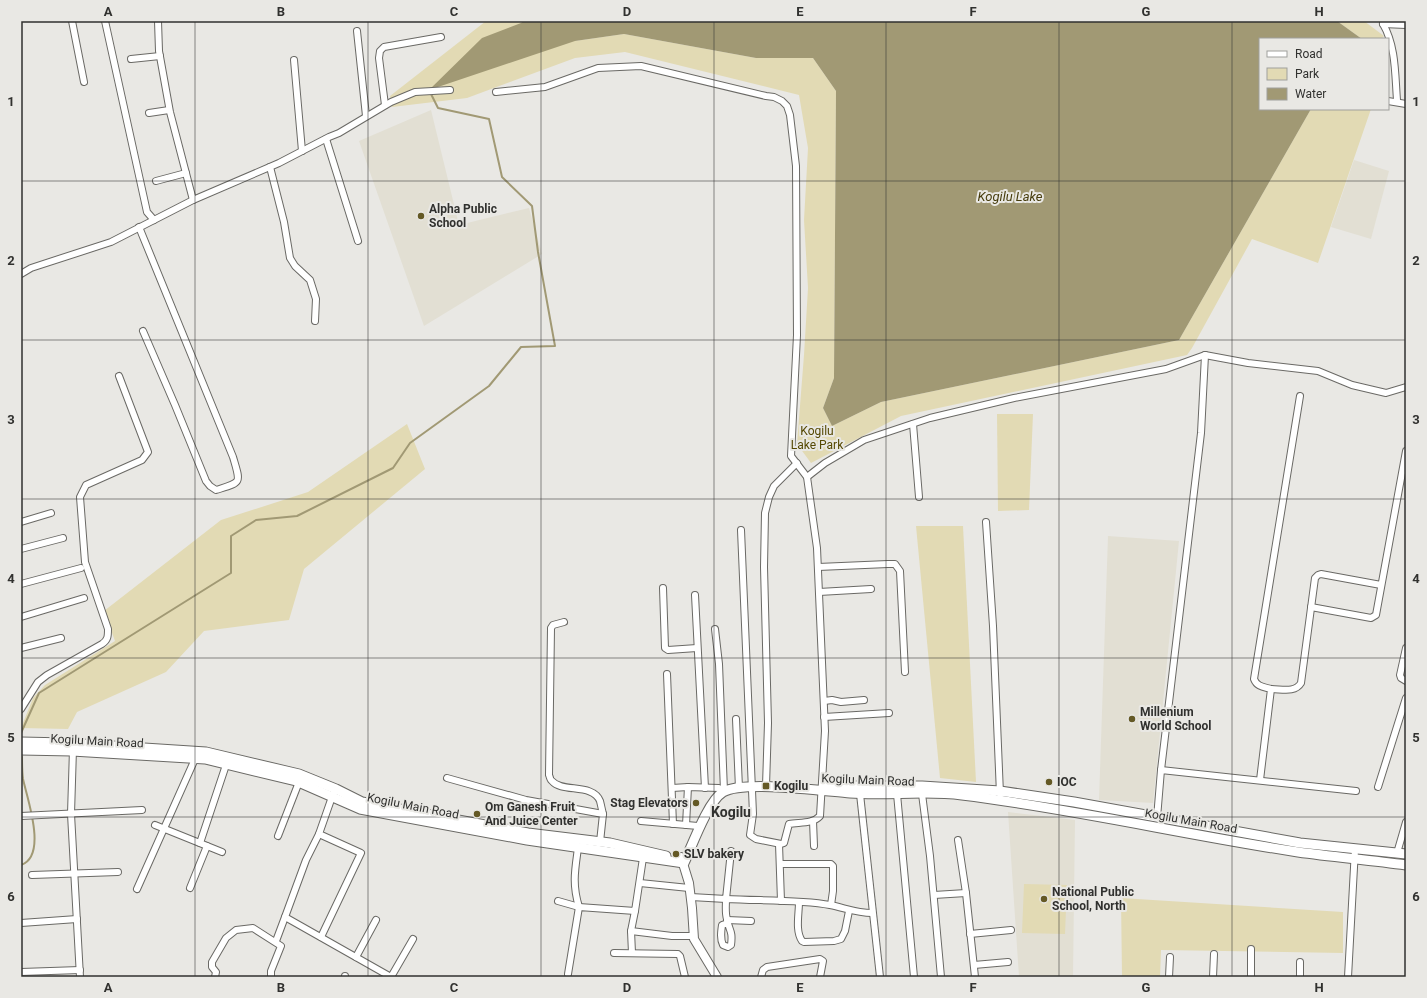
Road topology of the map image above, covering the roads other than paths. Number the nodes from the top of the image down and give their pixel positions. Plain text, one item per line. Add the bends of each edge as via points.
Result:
1 (72, 21) edge
2 (105, 21) edge
3 (158, 21) edge
4 (1381, 22) edge
5 (1406, 25) edge
6 (357, 31) dead end
7 (441, 37) dead end
8 (160, 56) junction
9 (131, 59) dead end
10 (294, 60) dead end
11 (84, 82) dead end
12 (450, 90) dead end
13 (496, 92) dead end
14 (1397, 100) dead end
15 (1389, 101) edge
16 (1406, 104) edge
17 (385, 105) junction
18 (169, 110) junction
19 (149, 113) dead end
20 (366, 116) junction
21 (326, 138) junction
22 (302, 151) junction
23 (270, 167) junction
24 (186, 173) junction
25 (156, 181) dead end
26 (193, 200) junction
27 (154, 220) junction
28 (139, 227) junction
29 (358, 241) dead end
30 (21, 274) edge
31 (315, 321) dead end
32 (143, 331) dead end
33 (1204, 355) junction
34 (119, 376) dead end
35 (1406, 387) edge
36 (1300, 396) dead end
37 (913, 424) junction
38 (1406, 451) edge
39 (797, 463) junction
40 (808, 477) junction
41 (919, 497) dead end
42 (51, 513) dead end
43 (21, 522) edge
44 (986, 522) dead end
45 (741, 530) dead end
46 (63, 538) dead end
47 (21, 549) edge
48 (818, 567) junction
49 (81, 568) dead end
50 (21, 584) edge
51 (1381, 586) junction
52 (663, 588) dead end
53 (871, 589) dead end
54 (819, 592) junction
55 (695, 595) dead end
56 (84, 598) dead end
57 (1311, 607) junction
58 (21, 617) edge
59 (564, 622) dead end
60 (715, 629) dead end
61 (61, 638) dead end
62 (21, 648) edge
63 (697, 648) junction
64 (1406, 648) edge
65 (905, 672) dead end
66 (667, 674) dead end
67 (1406, 681) edge
68 (1271, 689) junction
69 (1406, 698) edge
70 (864, 700) dead end
71 (824, 701) junction
72 (21, 708) edge
73 (889, 713) dead end
74 (824, 717) junction
75 (736, 719) dead end
76 (21, 742) edge
77 (74, 747) junction
78 (21, 750) edge
79 (196, 759) junction
80 (226, 765) junction
81 (1161, 770) junction
82 (447, 778) dead end
83 (1260, 780) junction
84 (299, 782) junction
85 (766, 784) junction
86 (752, 785) junction
87 (688, 787) junction
88 (739, 787) junction
89 (1378, 787) dead end
90 (672, 788) junction
91 (705, 788) junction
92 (822, 788) junction
93 (723, 791) junction
94 (1000, 791) junction
95 (1356, 791) dead end
96 (334, 793) junction
97 (860, 794) junction
98 (897, 794) junction
99 (922, 794) junction
100 (1002, 801) junction
101 (142, 810) dead end
102 (71, 814) junction
103 (603, 814) junction
104 (21, 816) edge
105 (1157, 818) junction
106 (641, 821) dead end
107 (813, 821) junction
108 (1406, 822) edge
109 (673, 824) junction
110 (155, 825) dead end
111 (686, 825) junction
112 (698, 826) junction
113 (164, 829) junction
114 (319, 834) junction
115 (278, 836) dead end
116 (958, 840) dead end
117 (600, 842) junction
118 (200, 843) junction
119 (779, 844) junction
120 (207, 846) junction
121 (814, 846) dead end
122 (578, 848) junction
123 (620, 850) junction
124 (731, 851) dead end
125 (222, 852) dead end
126 (1354, 853) junction
127 (1402, 854) edge
128 (643, 858) junction
129 (683, 860) junction
130 (780, 864) junction
131 (1406, 864) edge
132 (118, 872) dead end
133 (75, 873) junction
134 (32, 875) dead end
135 (640, 883) junction
136 (190, 888) dead end
137 (689, 888) junction
138 (136, 889) dead end
139 (966, 893) junction
140 (934, 895) junction
141 (691, 897) junction
142 (726, 899) junction
143 (781, 901) junction
144 (558, 902) dead end
145 (799, 902) junction
146 (831, 905) junction
147 (579, 907) junction
148 (635, 911) junction
149 (849, 911) junction
150 (872, 913) junction
151 (285, 917) junction
152 (77, 919) junction
153 (376, 920) dead end
154 (751, 921) dead end
155 (21, 923) edge
156 (1011, 930) dead end
157 (631, 931) junction
158 (970, 934) junction
159 (694, 936) junction
160 (321, 937) junction
161 (413, 939) dead end
162 (276, 942) junction
163 (1251, 949) dead end
164 (632, 953) junction
165 (614, 954) dead end
166 (1214, 954) dead end
167 (356, 957) junction
168 (1170, 957) dead end
169 (1008, 962) dead end
170 (1300, 962) dead end
171 (974, 965) junction
172 (80, 970) junction
173 (21, 972) edge
174 (568, 974) dead end
175 (80, 977) edge
176 (215, 977) edge
177 (271, 977) edge
178 (391, 977) edge
179 (684, 977) edge
180 (716, 977) edge
181 (761, 977) edge
182 (820, 977) edge
183 (880, 977) edge
184 (914, 977) edge
185 (941, 977) edge
186 (975, 977) edge
187 (1169, 977) edge
188 (1213, 977) edge
189 (1251, 977) edge
190 (1300, 977) edge
191 (1348, 977) edge

1 - 11 street
2 - 27 street via 146,212
3 - 8 street
4 - 5 street
4 - 14 street via 1392,43
6 - 20 street
7 - 17 street via 384,47 380,51
8 - 9 street
8 - 18 street
10 - 22 street
12 - 17 street via 415,92
13 - 39 street via 545,86 598,68 641,66 774,97 787,106 796,166 797,335 791,456
15 - 16 street
17 - 20 street
18 - 19 street
18 - 24 street
20 - 21 street
21 - 22 street
21 - 29 street
22 - 23 street
23 - 26 street
23 - 31 street via 290,258 310,280 316,299
24 - 25 street
24 - 26 street
26 - 27 street
27 - 28 street
28 - 30 street via 111,242 31,268
28 - 32 street via 233,457 239,476 236,483 216,490 206,481
33 - 35 street via 1318,371 1352,385 1386,393
33 - 37 street via 1166,369 1014,398
33 - 81 street via 1201,433
34 - 72 street via 148,452 142,460 86,485 80,497 85,562 108,629 108,636 102,644 38,682
36 - 68 street via 1254,679 1260,686
37 - 40 street via 864,440 825,463
37 - 41 street
38 - 51 street
39 - 40 street
39 - 85 street via 774,486 765,513 768,723
40 - 48 street
42 - 43 street
44 - 94 street
45 - 86 street
46 - 47 street
48 - 54 street
48 - 65 street via 888,564 898,566
49 - 50 street
51 - 57 street via 1376,615 1371,618
51 - 57 street via 1321,574 1315,578
52 - 63 street via 665,648
53 - 54 street
54 - 71 street
55 - 63 street
56 - 58 street
57 - 68 street via 1301,683 1292,690
59 - 103 street via 551,628 549,776 558,785 596,795
60 - 93 street via 719,664
61 - 62 street
63 - 91 street
64 - 67 street via 1400,675
66 - 90 street
68 - 83 street
69 - 89 street
70 - 71 street
71 - 74 street
73 - 74 street
74 - 92 street
75 - 88 street
76 - 77 main road, Kogilu Main Road
77 - 78 main road, Kogilu Main Road
77 - 79 main road, Kogilu Main Road
77 - 96 main road, Kogilu Main Road via 206,752 299,774
77 - 102 street
79 - 80 main road, Kogilu Main Road
79 - 113 street
80 - 84 main road, Kogilu Main Road
80 - 118 street
81 - 83 street
81 - 105 street
82 - 103 street via 526,800
83 - 95 street
84 - 96 main road, Kogilu Main Road
84 - 115 street
85 - 86 main road, Kogilu Main Road
85 - 92 main road, Kogilu Main Road
86 - 88 main road, Kogilu Main Road
86 - 119 street via 753,814 750,835 756,839
87 - 90 street
87 - 91 street
87 - 111 street
88 - 93 main road, Kogilu Main Road
90 - 109 street
91 - 93 street via 719,788
92 - 94 main road, Kogilu Main Road via 922,786
92 - 97 main road, Kogilu Main Road
92 - 107 street via 820,816
93 - 112 main road via 711,800
93 - 129 main road via 710,808
94 - 100 street
94 - 105 main road, Kogilu Main Road
96 - 114 street
96 - 117 main road, Kogilu Main Road via 362,802 528,833
96 - 122 main road, Kogilu Main Road via 360,809
97 - 98 main road, Kogilu Main Road
97 - 150 street
98 - 99 main road, Kogilu Main Road
98 - 184 street
99 - 100 main road, Kogilu Main Road via 960,795
99 - 140 street
100 - 126 main road, Kogilu Main Road via 1299,852
101 - 102 street
102 - 104 street
102 - 133 street
103 - 117 street
105 - 126 main road, Kogilu Main Road
106 - 109 street
107 - 119 street via 789,824 784,843
107 - 121 street
108 - 127 street
109 - 111 street
110 - 113 street
111 - 112 street
112 - 129 main road
113 - 118 street
113 - 138 street
114 - 151 street via 306,860
114 - 160 street via 361,853
116 - 139 street
117 - 123 main road, Kogilu Main Road
118 - 120 street
119 - 130 street
120 - 125 street
120 - 136 street
122 - 123 main road, Kogilu Main Road
122 - 147 street via 574,880
123 - 128 main road, Kogilu Main Road
123 - 129 main road, Kogilu Main Road
124 - 142 street
126 - 127 main road, Kogilu Main Road
126 - 131 main road, Kogilu Main Road
126 - 191 street
128 - 129 main road, Kogilu Main Road
128 - 135 street
129 - 137 street
130 - 143 street
130 - 146 street via 832,864 834,879
132 - 133 street
133 - 134 street
133 - 152 street
135 - 137 street
135 - 148 street
137 - 141 street
139 - 140 street
139 - 158 street
140 - 185 street
141 - 142 street
141 - 159 street
142 - 143 street
142 - 154 street via 727,922
143 - 145 street
144 - 147 street
145 - 146 street
145 - 149 street via 798,931 804,942 841,939
146 - 149 street
147 - 148 street
147 - 174 street
148 - 157 street
149 - 150 street
150 - 183 street
151 - 160 street
151 - 162 street
152 - 155 street
152 - 172 street
153 - 167 street
156 - 158 street
157 - 159 street
157 - 164 street
158 - 171 street
159 - 180 street
160 - 167 street
161 - 178 street
162 - 176 street via 254,928 236,930 226,938 212,962
162 - 177 street via 281,948
163 - 189 street
164 - 165 street
164 - 179 street via 678,954
166 - 188 street
167 - 178 street
168 - 187 street
169 - 171 street
170 - 190 street
171 - 186 street
172 - 173 street
172 - 175 street
181 - 182 street via 767,967 820,959 823,964

